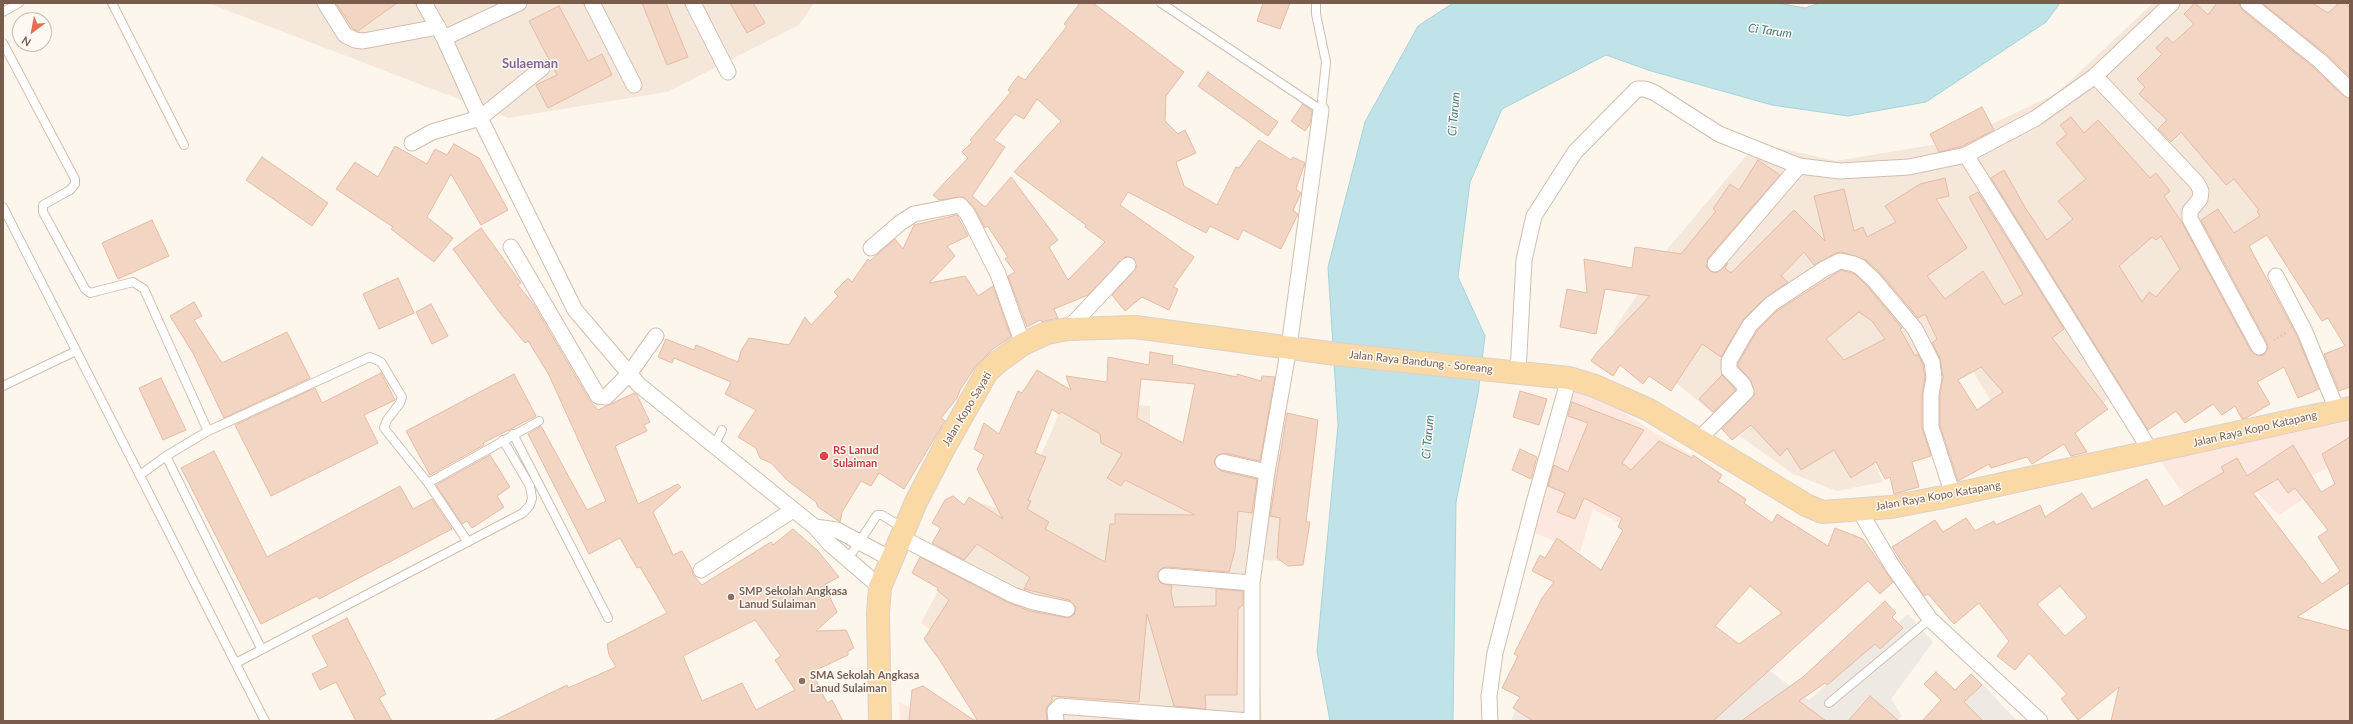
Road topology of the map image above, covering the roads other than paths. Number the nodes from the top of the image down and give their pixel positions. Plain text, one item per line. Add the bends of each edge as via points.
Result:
1 (19, 3) edge
2 (112, 3) edge
3 (325, 3) edge
4 (424, 3) edge
5 (520, 3) edge
6 (592, 3) edge
7 (693, 3) edge
8 (1161, 3) edge
9 (1316, 3) edge
10 (2172, 3) edge
11 (2248, 3) edge
12 (3, 12) edge
13 (441, 32) junction
14 (3, 43) edge
15 (542, 68) dead end
16 (728, 72) dead end
17 (2095, 76) junction
18 (634, 86) dead end
19 (2350, 90) edge
20 (1321, 110) junction
21 (480, 118) junction
22 (412, 143) dead end
23 (184, 145) dead end
24 (1966, 155) junction
25 (1799, 166) junction
26 (3, 207) edge
27 (511, 247) dead end
28 (871, 248) dead end
29 (1715, 264) dead end
30 (1128, 265) dead end
31 (2276, 276) dead end
32 (1068, 329) junction
33 (656, 336) dead end
34 (1023, 344) junction
35 (1289, 347) junction
36 (2259, 347) road end
37 (76, 351) junction
38 (1336, 354) joint
39 (1512, 371) junction
40 (629, 374) junction
41 (1569, 378) junction
42 (3, 386) edge
43 (2344, 409) edge
44 (539, 421) dead end
45 (722, 430) dead end
46 (208, 431) junction
47 (512, 434) junction
48 (1699, 439) junction
49 (503, 440) junction
50 (714, 446) junction
51 (2152, 453) junction
52 (166, 456) junction
53 (1223, 462) dead end
54 (1267, 472) junction
55 (140, 475) junction
56 (428, 483) junction
57 (1953, 495) junction
58 (793, 510) junction
59 (1859, 510) junction
60 (815, 527) junction
61 (902, 533) junction
62 (859, 541) junction
63 (468, 542) junction
64 (891, 558) junction
65 (848, 559) junction
66 (701, 570) dead end
67 (1166, 576) dead end
68 (1252, 582) junction
69 (880, 587) junction
70 (1067, 609) dead end
71 (608, 618) dead end
72 (1930, 619) junction
73 (261, 648) junction
74 (236, 663) junction
75 (1829, 703) dead end
76 (1155, 717) edge
77 (265, 721) edge
78 (880, 721) edge
79 (1056, 721) edge
80 (1249, 721) edge
81 (1252, 721) edge
82 (1490, 721) edge
83 (2040, 721) edge

1 - 12 lane
2 - 23 lane
3 - 13 street via 345,35 356,40
4 - 13 street
5 - 13 street
6 - 18 street
7 - 16 street
8 - 20 lane
9 - 20 lane via 1326,62
10 - 17 street
11 - 19 street via 2320,61
13 - 21 street
14 - 46 lane via 75,179 75,184 70,190 43,205 43,212 85,289 90,293 133,282 144,288
15 - 21 street
17 - 24 street via 2036,118
17 - 36 street via 2197,183 2201,191 2200,199 2190,211 2190,219
20 - 35 street
21 - 22 street via 432,132
21 - 40 street via 575,310
24 - 25 street via 1891,169 1840,171
24 - 51 street
25 - 29 street
25 - 39 street via 1707,128 1655,94 1645,89 1637,89 1572,156 1534,216 1524,260
26 - 37 lane
27 - 40 street via 598,396 606,397
28 - 34 street via 914,214 960,205 967,213 998,274
30 - 32 street
31 - 43 street
32 - 34 main road, Jalan Kopo Sayati
32 - 35 main road, Jalan Kopo Sayati via 1135,327
33 - 40 street
34 - 61 main road, Jalan Kopo Sayati via 987,372 944,448
35 - 38 main road, Jalan Kopo Sayati
35 - 54 street
37 - 42 lane
37 - 55 lane
38 - 39 main road, Jalan Raya Bandung - Soreang
39 - 41 main road, Jalan Raya Kopo Katapang
40 - 50 street
41 - 48 main road, Jalan Raya Kopo Katapang via 1595,386 1635,404
41 - 82 street via 1495,653
43 - 51 main road, Jalan Raya Kopo Katapang
44 - 47 lane
45 - 50 lane
46 - 52 lane
46 - 56 lane via 370,357 381,362 402,398 384,428
47 - 49 lane
47 - 71 lane
48 - 57 street via 1746,392 1743,384 1729,370 1729,361 1750,326 1771,304 1824,269 1840,261 1854,264 1874,280 1915,329 1932,362 1934,378 1931,394 1931,427
48 - 59 main road, Jalan Raya Kopo Katapang via 1814,510
49 - 56 lane
49 - 63 lane via 530,486 531,501 523,513
50 - 58 street
51 - 57 main road, Jalan Raya Kopo Katapang
52 - 55 lane
52 - 73 lane
53 - 54 street
54 - 68 street
55 - 74 lane
56 - 63 lane
57 - 59 main road, Jalan Raya Kopo Katapang via 1891,507
58 - 60 street
58 - 66 street
59 - 72 street via 1893,567
60 - 62 street via 837,530
60 - 65 street
61 - 62 lane via 882,515 877,515
61 - 64 main road, Jalan Kopo Sayati
61 - 70 street via 1013,595
62 - 64 street
62 - 65 lane
63 - 73 lane
64 - 69 main road, Jalan Kopo Sayati
65 - 69 street
67 - 68 street
68 - 81 street
69 - 78 main road, Jalan Kopo Sayati
72 - 75 lane
72 - 83 street
73 - 74 lane
74 - 77 lane
76 - 79 street via 1060,706 1055,711
76 - 80 street

